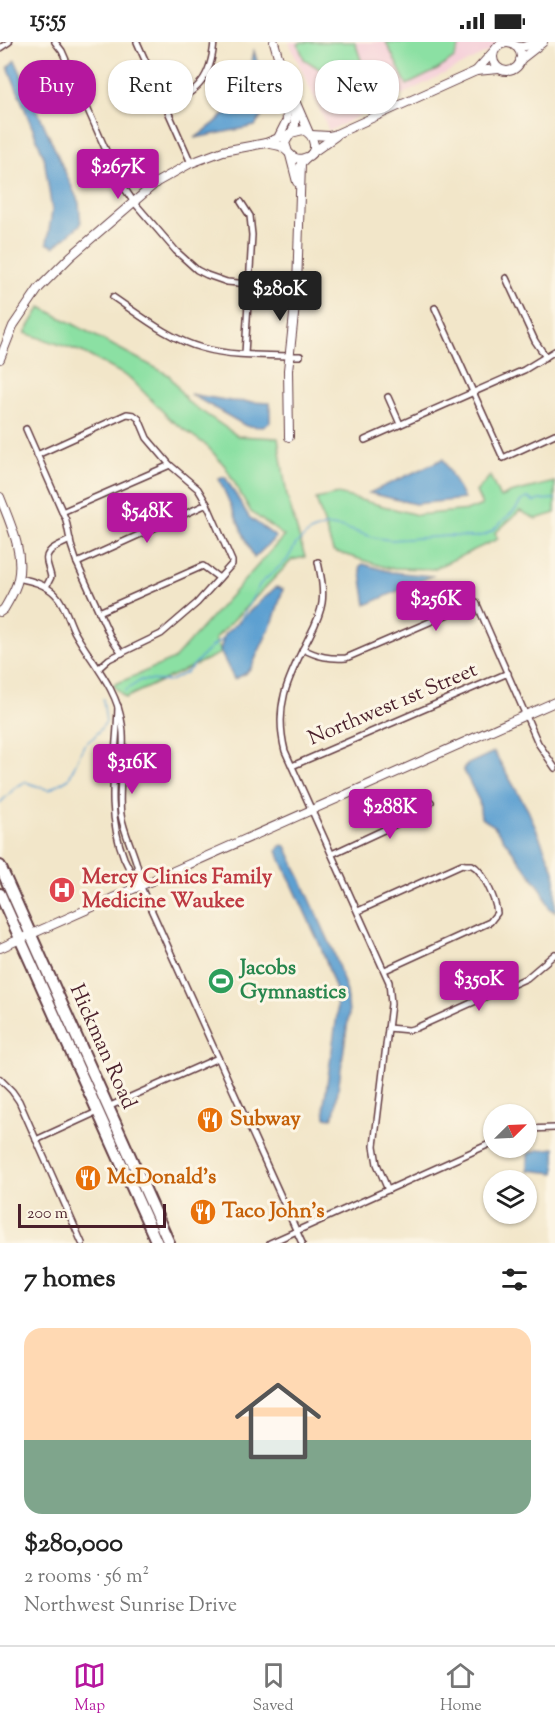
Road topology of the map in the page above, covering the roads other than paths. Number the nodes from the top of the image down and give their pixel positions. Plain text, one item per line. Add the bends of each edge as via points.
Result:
1 (9, 42) edge
2 (55, 42) edge
3 (137, 42) edge
4 (214, 42) edge
5 (274, 42) edge
6 (542, 42) edge
7 (515, 46) junction
8 (0, 48) edge
9 (494, 52) junction
10 (145, 60) edge
11 (279, 60) edge
12 (520, 60) junction
13 (499, 69) junction
14 (476, 71) junction
15 (193, 90) edge
16 (170, 114) edge
17 (287, 114) edge
18 (294, 114) edge
19 (300, 114) edge
20 (340, 133) junction
21 (290, 134) junction
22 (310, 134) junction
23 (278, 138) junction
24 (266, 143) junction
25 (289, 154) junction
26 (307, 157) junction
27 (191, 163) junction
28 (133, 201) junction
29 (241, 202) dead end
30 (299, 207) junction
31 (506, 278) dead end
32 (249, 284) junction
33 (113, 297) dead end
34 (435, 308) dead end
35 (555, 351) edge
36 (246, 354) junction
37 (289, 356) junction
38 (300, 356) dead end
39 (546, 357) junction
40 (0, 359) edge
41 (472, 393) junction
42 (388, 397) dead end
43 (400, 424) junction
44 (26, 429) dead end
45 (555, 434) edge
46 (289, 437) dead end
47 (365, 440) dead end
48 (37, 455) junction
49 (170, 465) junction
50 (0, 498) edge
51 (207, 504) junction
52 (62, 512) junction
53 (70, 540) junction
54 (318, 562) dead end
55 (77, 563) junction
56 (18, 578) junction
57 (219, 578) junction
58 (46, 587) junction
59 (0, 612) edge
60 (99, 612) junction
61 (303, 650) junction
62 (122, 653) junction
63 (99, 668) junction
64 (508, 673) junction
65 (555, 702) edge
66 (526, 715) junction
67 (292, 766) junction
68 (555, 768) edge
69 (430, 802) dead end
70 (312, 809) junction
71 (332, 854) junction
72 (0, 866) edge
73 (140, 885) junction
74 (0, 894) edge
75 (358, 912) junction
76 (26, 936) junction
77 (0, 948) edge
78 (553, 956) edge
79 (555, 963) edge
80 (385, 970) junction
81 (388, 1028) junction
82 (218, 1058) junction
83 (0, 1079) edge
84 (103, 1109) junction
85 (537, 1127) edge
86 (555, 1128) edge
87 (36, 1140) junction
88 (483, 1147) edge
89 (388, 1190) junction
90 (296, 1231) junction
91 (82, 1243) edge
92 (158, 1243) edge
93 (169, 1243) edge
94 (270, 1243) edge
95 (302, 1243) edge

1 - 8 street
2 - 28 street via 119,180
3 - 10 street
4 - 15 street via 206,78
5 - 11 street
6 - 7 street
6 - 12 street
7 - 9 street via 502,44
7 - 12 street
9 - 13 street via 492,59
9 - 14 street
12 - 13 street via 513,70
13 - 14 street
14 - 20 street
16 - 27 street
17 - 23 street
18 - 21 street via 295,125
19 - 22 street
20 - 22 street
20 - 26 street
21 - 22 street via 303,130
21 - 23 street
21 - 25 street via 285,143
22 - 26 street via 314,149
23 - 24 street
24 - 25 street
24 - 27 street
25 - 26 street via 298,159
25 - 30 street
26 - 30 street via 301,164
27 - 28 street
28 - 32 street via 197,270 221,280
28 - 40 street via 39,288 13,326
29 - 32 street via 251,223
30 - 37 street via 297,287
31 - 39 street
32 - 36 street
33 - 36 street via 178,339 200,348
34 - 41 street
35 - 39 street
36 - 37 street
37 - 38 street
37 - 46 street
39 - 41 street
41 - 43 street
41 - 45 street via 503,458
42 - 43 street
43 - 47 street
44 - 48 street
48 - 49 street via 127,414 139,419 147,438
48 - 52 street
49 - 51 street via 198,489
49 - 52 street
50 - 56 street via 16,540
51 - 55 street
51 - 57 street via 232,561
52 - 53 street
53 - 55 street
53 - 58 street via 48,553 51,577
54 - 61 street via 322,605
55 - 60 street
56 - 58 street
56 - 59 street
57 - 60 street via 203,566
57 - 62 street via 197,603 161,633
58 - 63 street via 60,600 85,650
60 - 62 street
61 - 64 street via 332,659 346,658 476,602
61 - 67 street via 280,712 281,734
62 - 63 street
63 - 73 street via 118,706 124,736 120,804
64 - 66 street
64 - 67 street, Northwest 1st Street
65 - 66 street
66 - 68 street
66 - 70 street
67 - 70 street
69 - 71 street via 420,813
70 - 71 street
70 - 73 street
71 - 75 street
72 - 76 highway, Hickman Road
73 - 76 street
73 - 82 street
74 - 76 highway, Hickman Road
75 - 80 street
75 - 80 street via 462,864 478,870 496,901 497,913 490,922
76 - 77 street
76 - 84 highway, Hickman Road
78 - 79 street
78 - 81 street via 527,978 416,1028
80 - 81 street via 391,990
81 - 89 street via 374,1146
82 - 84 street
82 - 90 street
83 - 87 street via 17,1098
84 - 87 street
84 - 92 highway, Hickman Road
84 - 93 highway, Hickman Road
85 - 86 street
87 - 91 street
88 - 89 street
89 - 90 street
90 - 94 street
90 - 95 street

